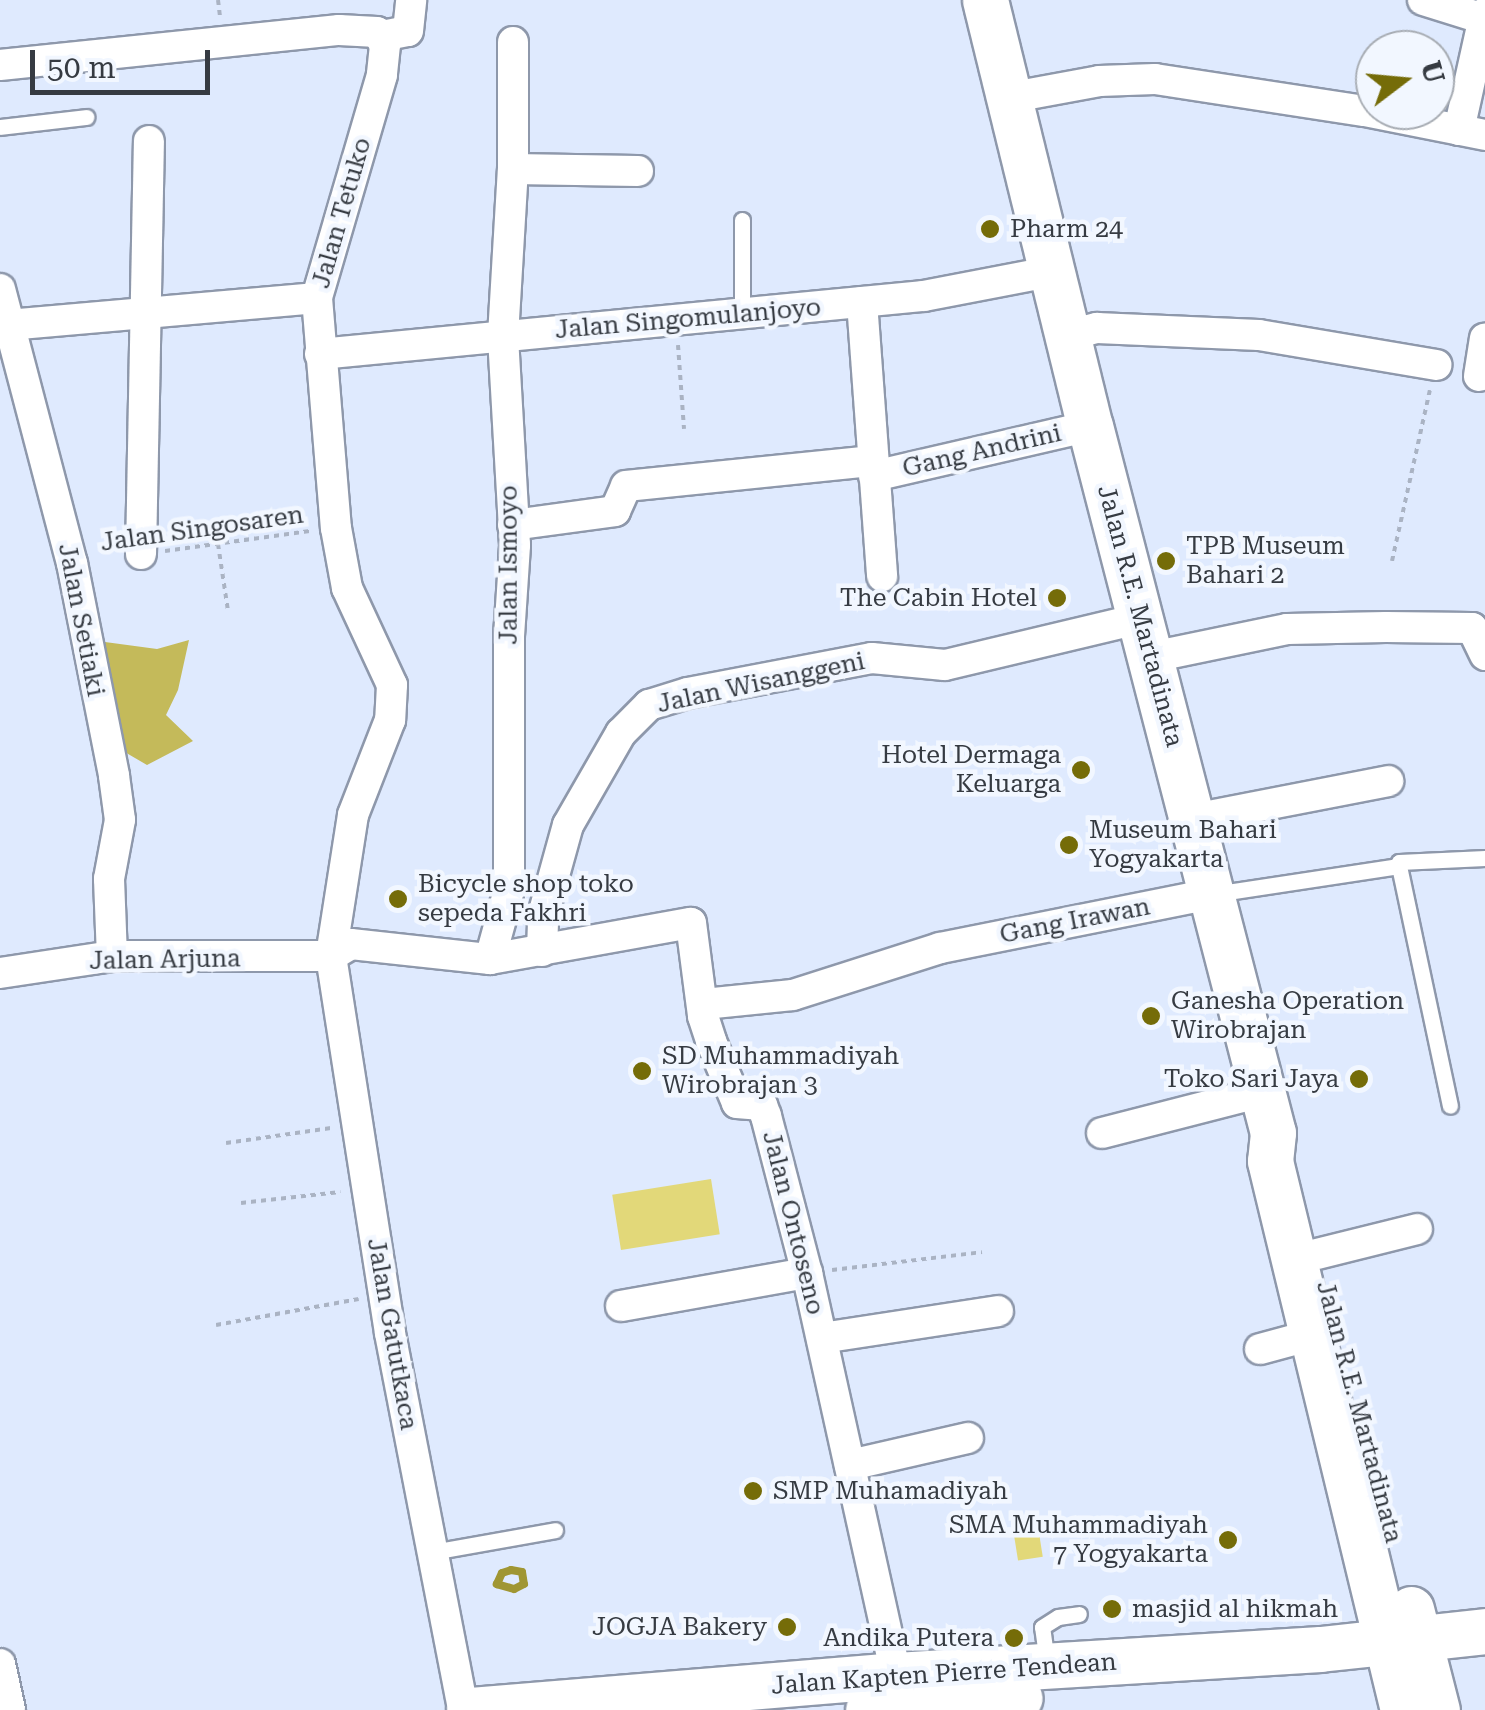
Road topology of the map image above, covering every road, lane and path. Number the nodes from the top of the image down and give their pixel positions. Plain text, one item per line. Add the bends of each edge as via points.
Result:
1 (411, 0) edge
2 (986, 0) edge
3 (1423, 0) edge
4 (1485, 16) edge
5 (399, 36) junction
6 (513, 42) dead end
7 (0, 66) edge
8 (1013, 98) junction
9 (86, 117) dead end
10 (0, 127) edge
11 (1472, 133) edge
12 (148, 142) dead end
13 (513, 169) junction
14 (638, 170) dead end
15 (742, 220) dead end
16 (1054, 271) junction
17 (0, 288) edge
18 (317, 298) junction
19 (862, 302) junction
20 (147, 310) junction
21 (742, 314) junction
22 (676, 320) junction
23 (8, 325) junction
24 (1070, 334) junction
25 (504, 336) junction
26 (1485, 338) edge
27 (320, 354) junction
28 (1436, 365) joint
29 (1479, 376) dead end
30 (1090, 426) junction
31 (684, 429) dead end
32 (874, 468) junction
33 (513, 526) junction
34 (336, 528) junction
35 (218, 544) junction
36 (141, 554) joint
37 (1392, 561) dead end
38 (882, 576) dead end
39 (228, 612) dead end
40 (1147, 638) junction
41 (1485, 655) edge
42 (1388, 780) dead end
43 (1193, 819) junction
44 (1485, 858) edge
45 (1399, 866) junction
46 (1210, 894) junction
47 (542, 951) junction
48 (112, 956) junction
49 (330, 956) junction
50 (490, 958) junction
51 (0, 973) edge
52 (704, 1004) junction
53 (1450, 1106) dead end
54 (1268, 1113) junction
55 (355, 1124) junction
56 (1102, 1133) dead end
57 (226, 1143) dead end
58 (366, 1190) junction
59 (241, 1203) dead end
60 (1416, 1229) dead end
61 (982, 1252) dead end
62 (1317, 1254) junction
63 (807, 1272) junction
64 (384, 1295) junction
65 (622, 1306) dead end
66 (998, 1311) dead end
67 (216, 1325) dead end
68 (1312, 1335) junction
69 (822, 1338) junction
70 (1260, 1349) dead end
71 (968, 1438) dead end
72 (850, 1465) junction
73 (555, 1530) dead end
74 (432, 1552) junction
75 (1383, 1563) junction
76 (1079, 1614) dead end
77 (1330, 1661) junction
78 (0, 1664) edge
79 (1048, 1666) junction
80 (1434, 1670) edge
81 (893, 1701) edge
82 (10, 1710) edge
83 (466, 1710) edge

1 - 5 street, Jalan Tetuko
2 - 8 main road, Jalan R.E. Martadinata
3 - 4 street
4 - 11 street
5 - 7 street via 339,30
5 - 18 street, Jalan Tetuko via 385,56
6 - 13 street, Jalan Ismoyo
8 - 11 street via 1099,81 1155,79
8 - 16 main road, Jalan R.E. Martadinata
9 - 10 lane
12 - 20 street
13 - 14 street
13 - 25 street, Jalan Ismoyo
15 - 21 lane
16 - 19 street, Jalan Singomulanjoyo
16 - 24 main road, Jalan R.E. Martadinata
17 - 23 street, Jalan Setiaki
18 - 20 street
18 - 27 street, Jalan Tetuko
19 - 21 street, Jalan Singomulanjoyo
19 - 32 street
20 - 23 street
20 - 36 street
21 - 22 street, Jalan Singomulanjoyo
22 - 25 street, Jalan Singomulanjoyo
22 - 31 path
23 - 48 street, Jalan Setiaki via 72,563 114,776 120,820 108,878
24 - 28 street via 1097,328 1260,336
24 - 30 main road, Jalan R.E. Martadinata
25 - 27 street, Jalan Singomulanjoyo
25 - 33 street, Jalan Ismoyo
26 - 29 street
27 - 34 street, Jalan Tetuko
28 - 37 path
30 - 32 street, Gang Andrini
30 - 40 main road, Jalan R.E. Martadinata
32 - 33 street, Gang Andrini via 626,486 615,511
32 - 38 street
33 - 50 street, Jalan Ismoyo via 509,890
34 - 35 path, Jalan Singosaren
34 - 49 street via 347,588 392,685 390,720 353,815
35 - 36 path, Jalan Singosaren
35 - 39 path
40 - 41 street, Jalan Wisanggeni via 1472,628
40 - 43 main road, Jalan R.E. Martadinata
40 - 47 street, Jalan Wisanggeni via 944,665 872,658 649,705 620,732 568,824 543,914
42 - 43 street
43 - 46 main road, Jalan R.E. Martadinata
44 - 45 lane
45 - 46 lane
45 - 53 lane
46 - 52 street, Gang Irawan via 940,948 793,995
46 - 54 main road, Jalan R.E. Martadinata
47 - 50 street, Jalan Ontoseno
47 - 52 street, Jalan Ontoseno via 691,923
48 - 49 street, Jalan Arjuna
48 - 51 street, Jalan Arjuna
49 - 50 street, Jalan Ontoseno via 351,944
49 - 55 street, Jalan Gatutkaca
52 - 63 street, Jalan Ontoseno via 711,1041 738,1103 762,1105
54 - 56 street
54 - 62 main road, Jalan R.E. Martadinata via 1290,1156
54 - 68 main road, Jalan R.E. Martadinata via 1270,1161
55 - 57 path
55 - 58 street, Jalan Gatutkaca
58 - 59 path
58 - 64 street, Jalan Gatutkaca
60 - 62 street
61 - 63 path
62 - 75 main road, Jalan R.E. Martadinata
63 - 65 street
63 - 69 street, Jalan Ontoseno
64 - 67 path
64 - 74 street, Jalan Gatutkaca
66 - 69 street
68 - 70 street
68 - 75 main road, Jalan R.E. Martadinata
69 - 72 street, Jalan Ontoseno
71 - 72 street
72 - 81 street, Jalan Ontoseno
73 - 74 lane
74 - 83 street, Jalan Gatutkaca
75 - 77 main road
75 - 80 main road, Jalan R.E. Martadinata
75 - 80 main road via 1433,1610
76 - 79 lane via 1042,1628
77 - 79 main road, Jalan Kapten Pierre Tendean
77 - 80 main road, Jalan Kapten Pierre Tendean
77 - 81 main road, Jalan Kapten Pierre Tendean
78 - 82 street
79 - 81 main road, Jalan Kapten Pierre Tendean
81 - 83 main road, Jalan Kapten Pierre Tendean

